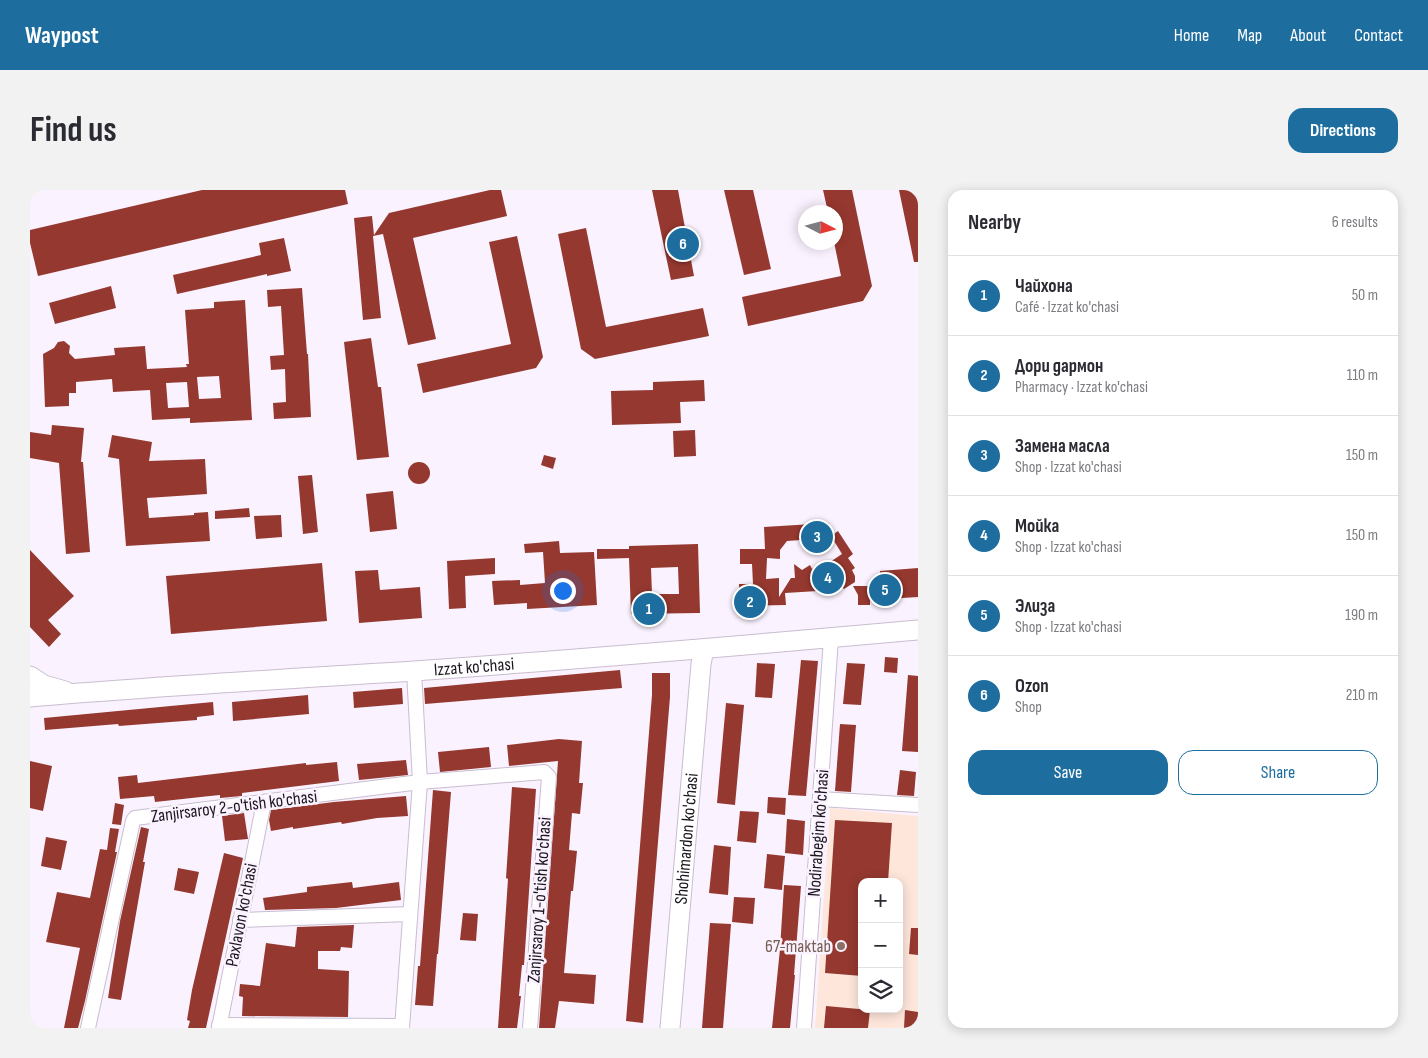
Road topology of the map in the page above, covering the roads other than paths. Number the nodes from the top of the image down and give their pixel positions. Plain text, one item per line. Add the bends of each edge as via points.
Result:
1 (918, 630) edge
2 (831, 638) junction
3 (704, 649) junction
4 (414, 671) junction
5 (30, 676) edge
6 (81, 693) junction
7 (30, 697) edge
8 (547, 773) joint
9 (420, 782) junction
10 (820, 799) junction
11 (264, 802) junction
12 (918, 805) edge
13 (410, 914) junction
14 (240, 920) junction
15 (219, 1026) edge
16 (402, 1027) edge
17 (88, 1028) edge
18 (530, 1028) edge
19 (670, 1028) edge
20 (804, 1028) edge

1 - 2 street, Izzat ko'chasi
2 - 3 street, Izzat ko'chasi
2 - 10 street, Nodirabegim ko'chasi
3 - 4 street, Izzat ko'chasi
3 - 19 street, Shohimardon ko'chasi
4 - 6 street, Izzat ko'chasi
4 - 9 street
5 - 6 street via 52,688
6 - 7 street, Izzat ko'chasi
8 - 9 street, Zanjirsaroy 2-o'tish ko'chasi
8 - 18 street, Zanjirsaroy 1-o'tish ko'chasi
9 - 11 street, Zanjirsaroy 2-o'tish ko'chasi
9 - 13 street
10 - 12 street
10 - 20 street, Nodirabegim ko'chasi
11 - 14 street, Paxlavon ko'chasi
11 - 17 street, Zanjirsaroy 2-o'tish ko'chasi via 135,818
13 - 14 street
13 - 16 street
14 - 15 street, Paxlavon ko'chasi
15 - 16 street

